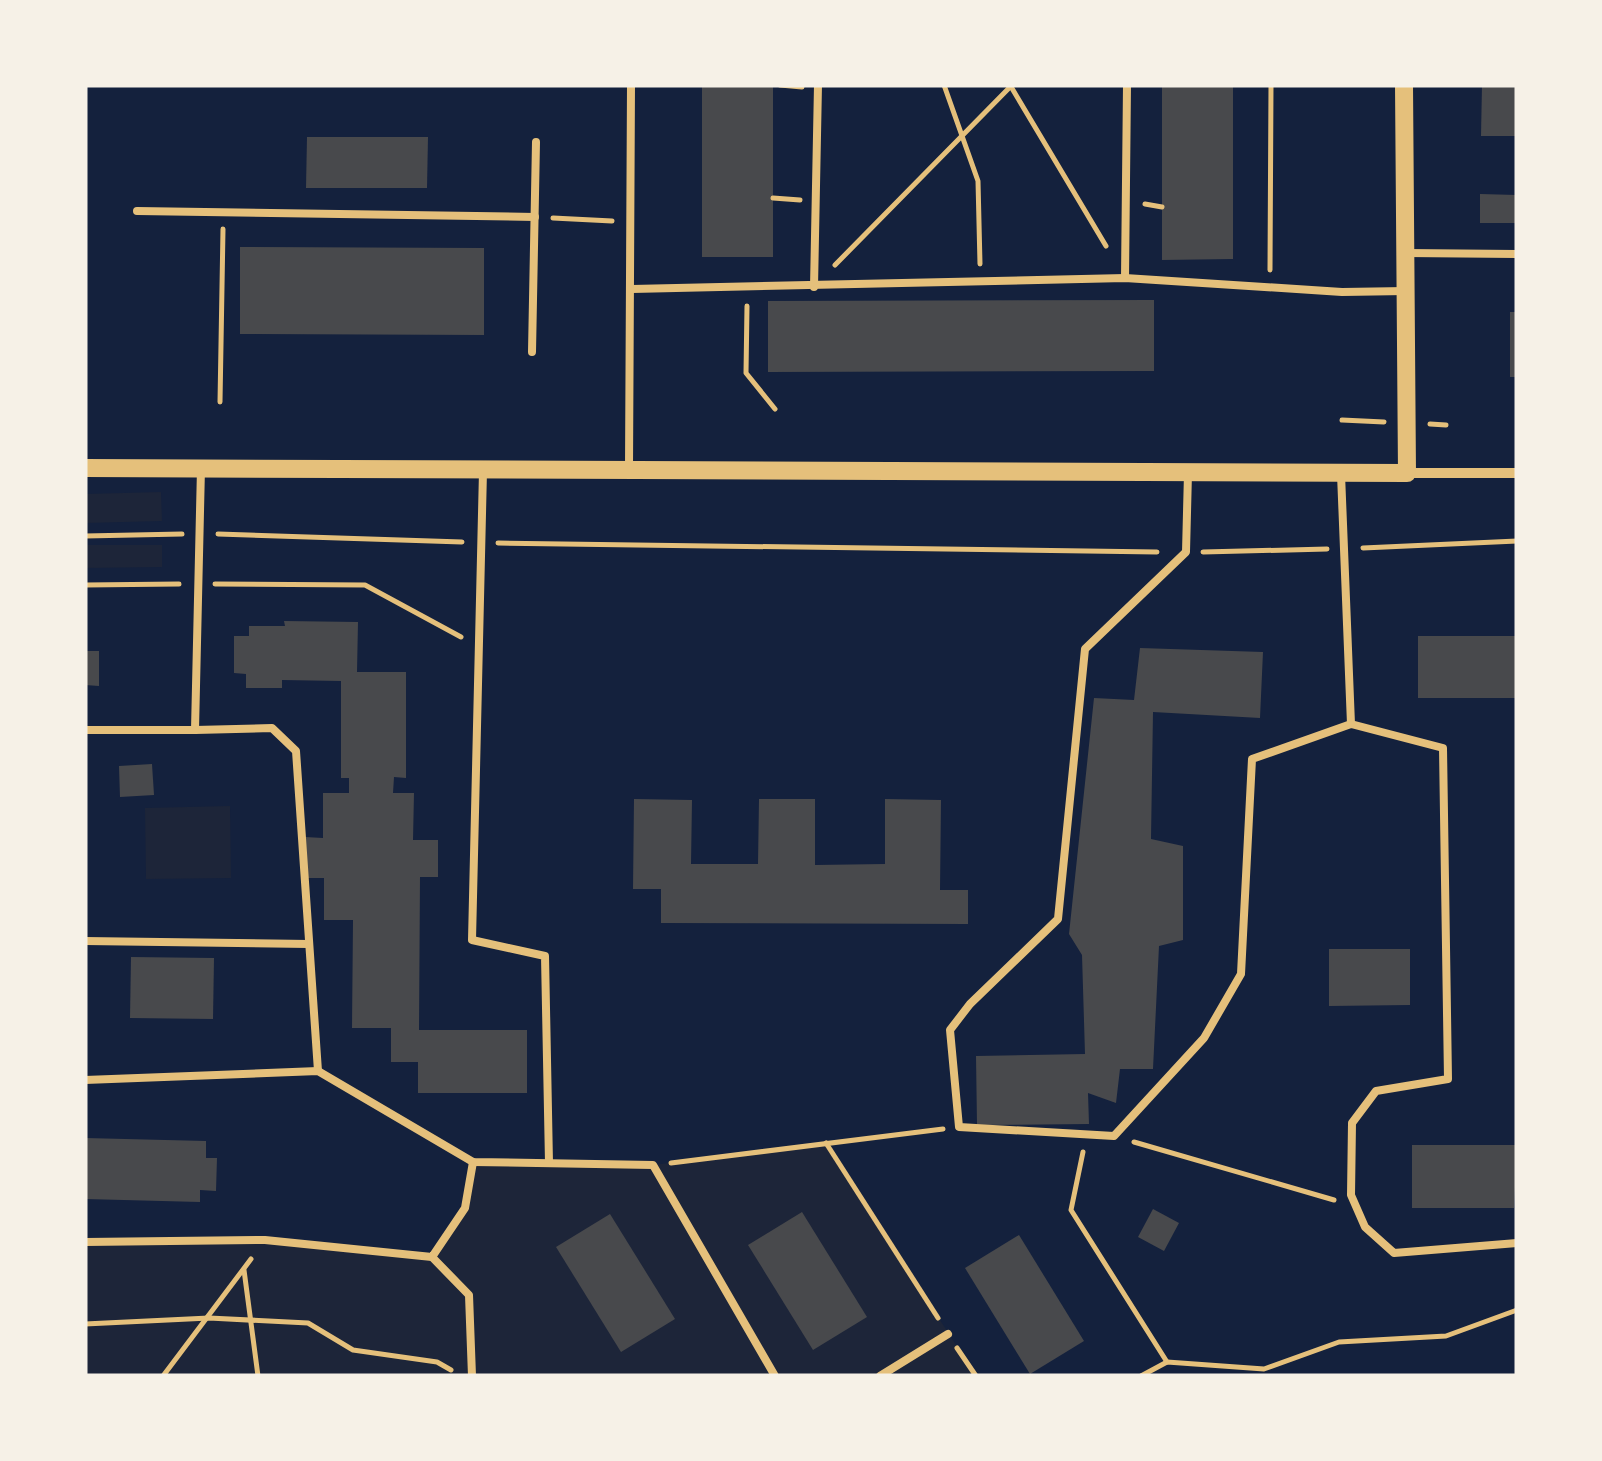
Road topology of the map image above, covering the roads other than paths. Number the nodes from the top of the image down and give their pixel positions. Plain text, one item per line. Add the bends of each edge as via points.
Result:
1 (631, 85) edge
2 (818, 85) edge
3 (1126, 85) edge
4 (1404, 85) edge
5 (536, 142) dead end
6 (137, 210) dead end
7 (536, 217) junction
8 (1406, 252) junction
9 (1517, 254) edge
10 (1125, 278) junction
11 (814, 287) junction
12 (632, 289) junction
13 (1406, 291) junction
14 (532, 352) dead end
15 (85, 468) edge
16 (201, 468) junction
17 (483, 468) junction
18 (629, 468) junction
19 (1188, 473) junction
20 (1407, 473) junction
21 (1517, 473) edge
22 (1341, 474) junction
23 (1352, 724) junction
24 (85, 730) edge
25 (195, 730) junction
26 (85, 941) edge
27 (309, 944) junction
28 (318, 1071) junction
29 (85, 1080) edge
30 (472, 1162) junction
31 (549, 1163) junction
32 (85, 1242) edge
33 (1517, 1243) edge
34 (432, 1257) junction
35 (948, 1334) road end
36 (472, 1376) edge
37 (774, 1376) edge
38 (880, 1376) edge

1 - 12 lane
2 - 11 lane
3 - 10 lane
4 - 8 street
5 - 7 lane
6 - 7 lane
7 - 14 lane
8 - 9 lane
8 - 13 street
10 - 11 lane
10 - 13 lane
11 - 12 lane
12 - 18 lane
13 - 20 street
15 - 16 street
16 - 17 street
16 - 25 lane
17 - 18 street
17 - 31 lane via 472,940 544,956
18 - 19 street
19 - 22 street
19 - 23 lane via 1186,552 1085,650 1058,920 950,1030 959,1126 1114,1136 1204,1038 1240,974 1252,758
20 - 21 street
20 - 22 street
22 - 23 lane
23 - 33 lane via 1444,748 1449,886 1448,1079 1376,1091 1352,1123 1351,1195 1366,1227 1394,1253
24 - 25 lane
25 - 27 lane via 272,728 296,751
26 - 27 lane
27 - 28 lane
28 - 29 lane
28 - 30 lane
30 - 31 lane
30 - 34 lane via 465,1208
31 - 37 lane via 653,1165
32 - 34 lane via 265,1240
34 - 36 lane via 469,1295
35 - 38 lane

